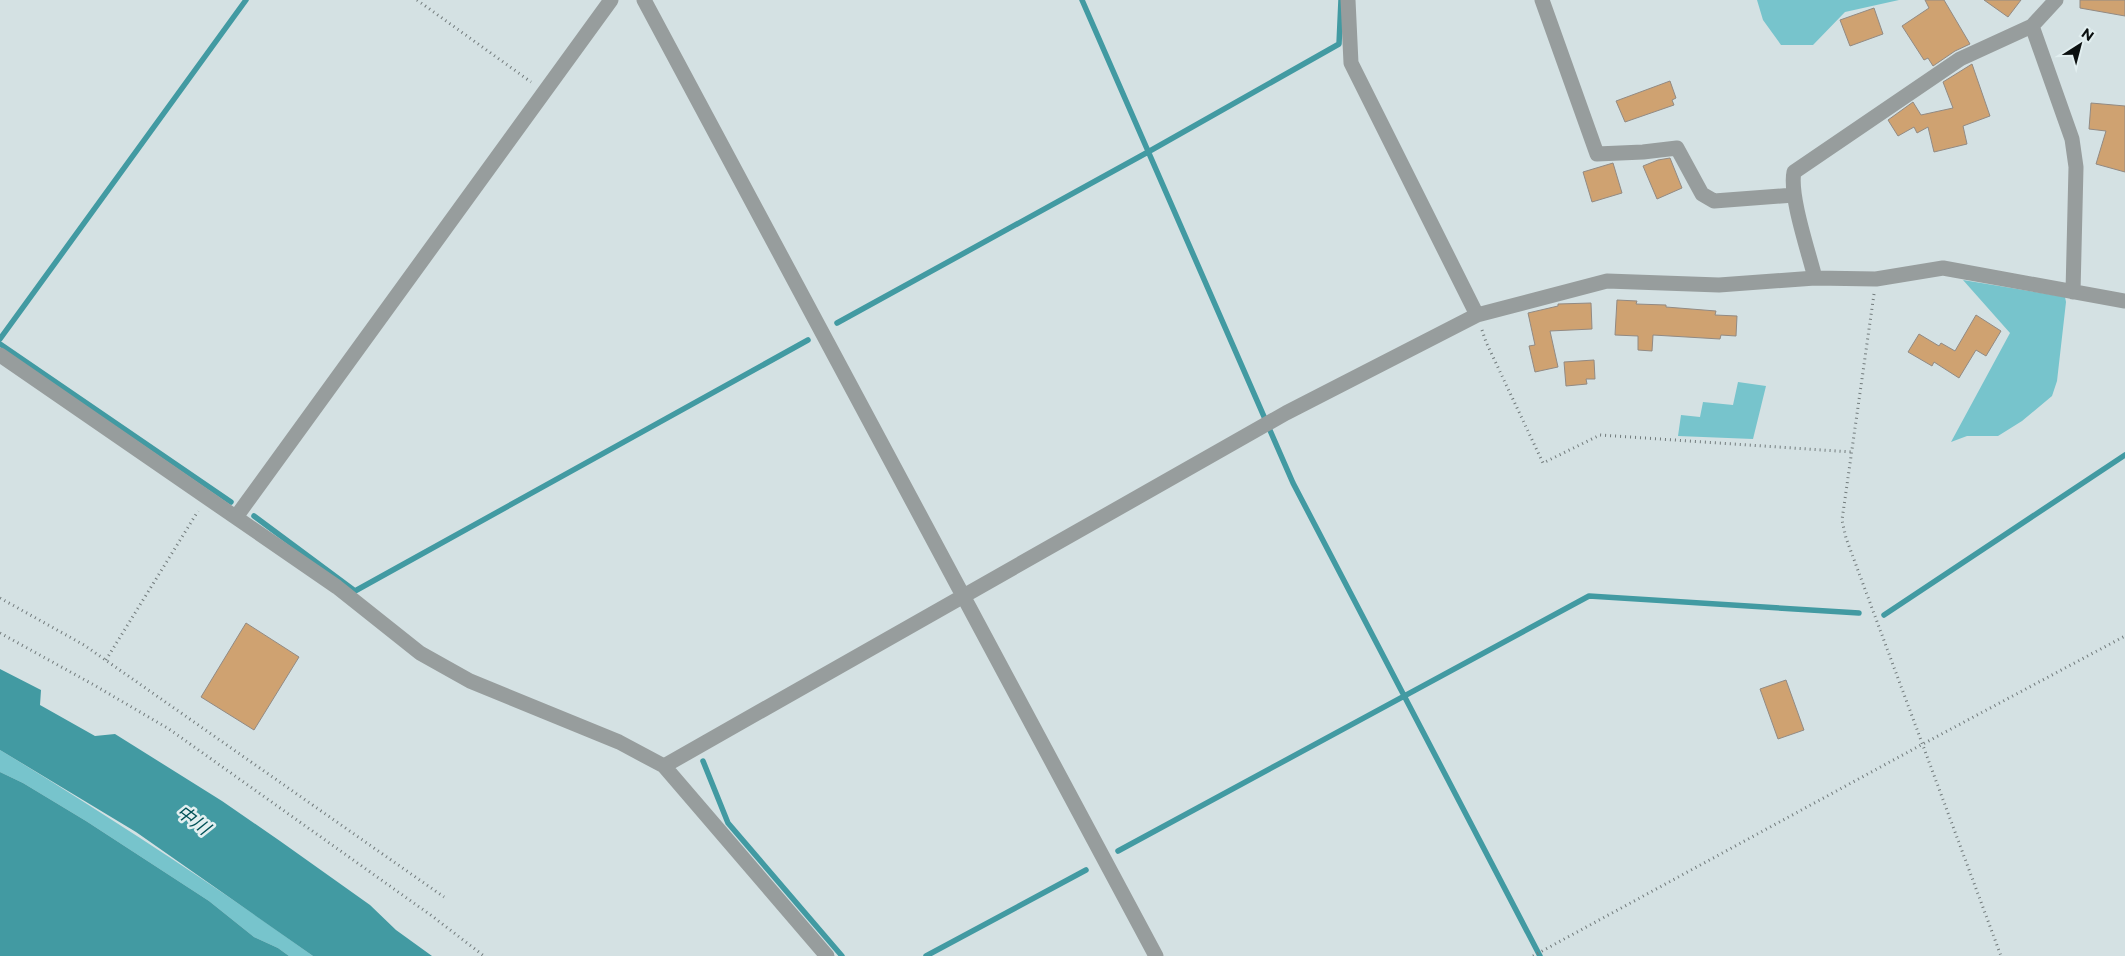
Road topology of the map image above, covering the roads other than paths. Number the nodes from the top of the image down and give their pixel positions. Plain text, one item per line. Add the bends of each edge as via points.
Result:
1 (611, 0) edge
2 (644, 0) edge
3 (1348, 0) edge
4 (1542, 0) edge
5 (2056, 0) edge
6 (2032, 26) junction
7 (1794, 195) junction
8 (1815, 278) junction
9 (2073, 292) junction
10 (2125, 301) edge
11 (1477, 315) junction
12 (0, 355) edge
13 (236, 517) junction
14 (964, 596) junction
15 (664, 766) junction
16 (827, 956) edge
17 (1156, 956) edge

1 - 13 street
2 - 14 street
3 - 11 street via 1351,63
4 - 7 street via 1597,154 1677,148 1702,194 1714,201
5 - 6 street
6 - 7 street via 1960,60 1794,172
6 - 9 street via 2072,139 2076,166
7 - 8 street
8 - 9 street via 1876,279 1943,268
8 - 11 street via 1719,285 1607,281
9 - 10 street
11 - 14 street via 1259,428
12 - 13 street
13 - 15 street via 336,587 420,653 470,681 619,742
14 - 15 street
14 - 17 street
15 - 16 street

